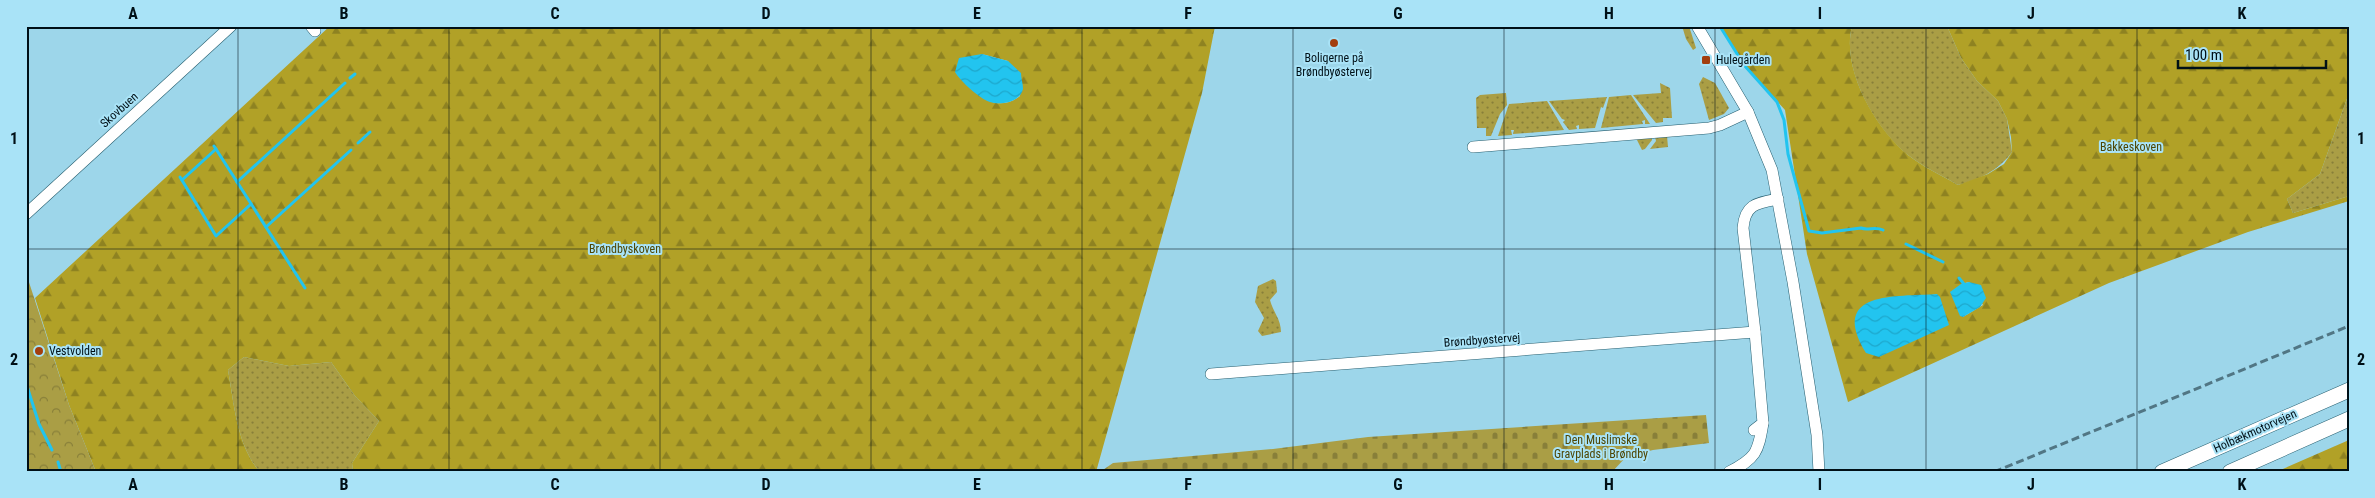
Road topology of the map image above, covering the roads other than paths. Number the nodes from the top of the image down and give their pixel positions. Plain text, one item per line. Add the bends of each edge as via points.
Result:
1 (231, 26) edge
2 (1697, 26) edge
3 (1748, 112) junction
4 (1473, 147) dead end
5 (1778, 199) junction
6 (26, 214) edge
7 (1755, 332) junction
8 (1211, 374) dead end
9 (2349, 390) edge
10 (2349, 419) edge
11 (1728, 472) edge
12 (1819, 472) edge
13 (2162, 472) edge
14 (2230, 472) edge

1 - 6 street, Skovbuen
2 - 3 street
3 - 4 street via 1709,128
3 - 5 street via 1772,170
5 - 7 street via 1754,205 1744,220 1743,237
5 - 12 street via 1817,436
7 - 8 street, Brøndbyøstervej
7 - 11 street via 1759,449 1745,464
9 - 13 highway, Holbækmotorvejen
10 - 14 highway

